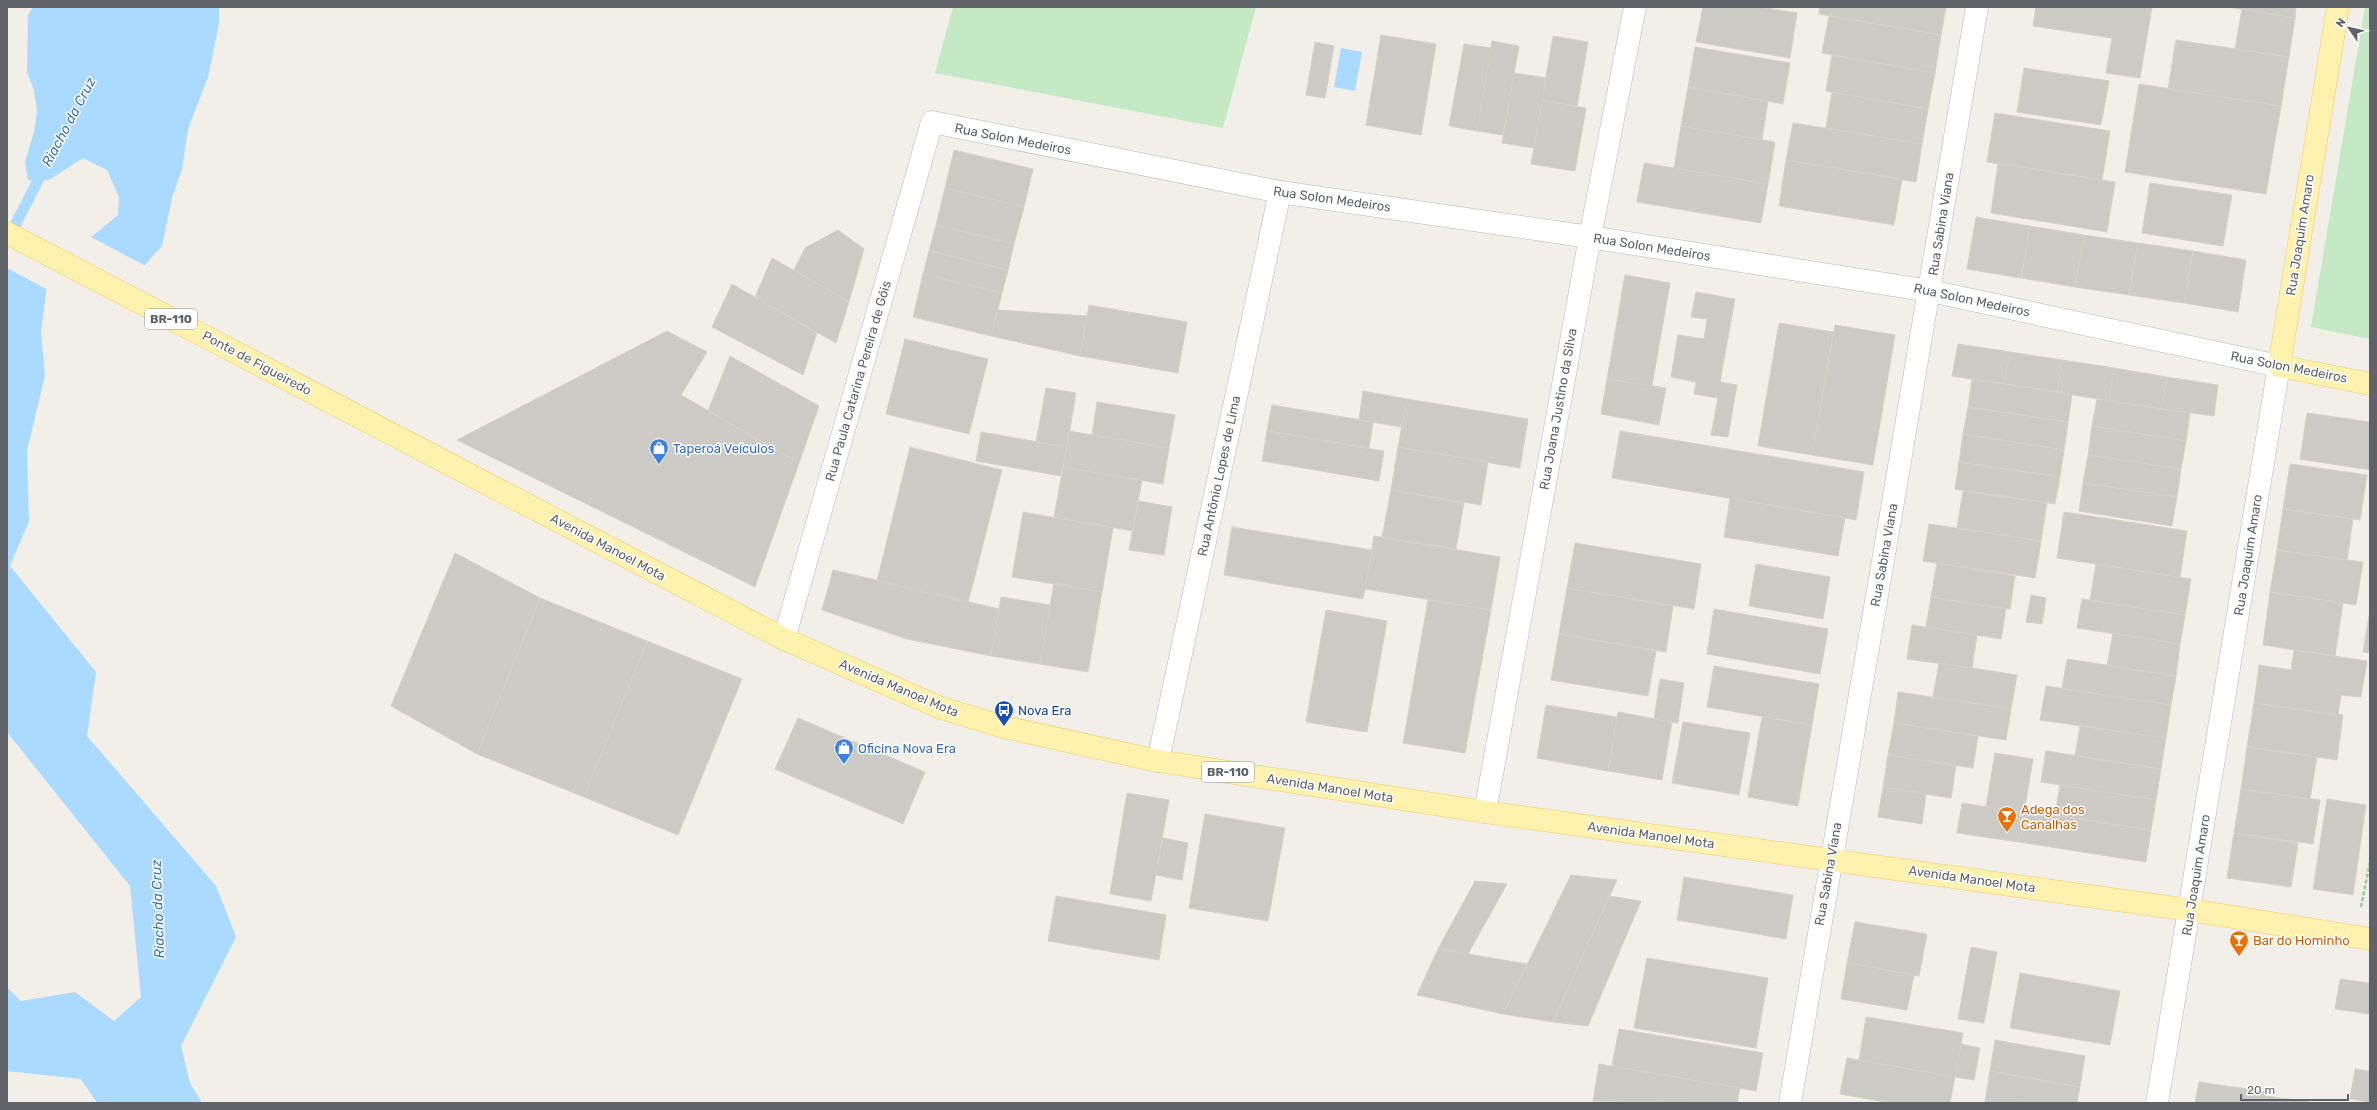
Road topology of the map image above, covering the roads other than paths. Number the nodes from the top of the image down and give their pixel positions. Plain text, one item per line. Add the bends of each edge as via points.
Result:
1 (1635, 7) edge
2 (1976, 7) edge
3 (2338, 7) edge
4 (932, 122) joint
5 (1280, 192) junction
6 (7, 233) edge
7 (1590, 237) junction
8 (1930, 291) junction
9 (2279, 366) junction
10 (2370, 384) edge
11 (336, 405) joint
12 (784, 639) junction
13 (1158, 761) junction
14 (1485, 812) junction
15 (1830, 859) junction
16 (2190, 910) junction
17 (2363, 938) edge
18 (1790, 1103) edge
19 (2157, 1103) edge

1 - 7 street, Rua Joana Justino da Silva
2 - 8 street, Rua Sabina Viana
3 - 9 main road, Rua Joaquim Amaro
4 - 5 street, Rua Solon Medeiros
4 - 12 street, Rua Paula Catarina Pereira de Góis
5 - 7 street, Rua Solon Medeiros
5 - 13 street, Rua Antônio Lopes de Lima
6 - 11 main road, Ponte de Figueiredo / BR-110
7 - 8 street, Rua Solon Medeiros
7 - 14 street, Rua Joana Justino da Silva
8 - 9 street, Rua Solon Medeiros
8 - 15 street, Rua Sabina Viana
9 - 10 main road, Rua Solon Medeiros
9 - 16 street, Rua Joaquim Amaro
11 - 12 main road, Avenida Manoel Mota / BR-110
12 - 13 main road, Avenida Manoel Mota / BR-110 via 941,708 1004,727
13 - 14 main road, Avenida Manoel Mota / BR-110
14 - 15 main road, Avenida Manoel Mota / BR-110
15 - 16 main road, Avenida Manoel Mota / BR-110
15 - 18 street, Rua Sabina Viana
16 - 17 main road, Avenida Manoel Mota / BR-110
16 - 19 street, Rua Joaquim Amaro

